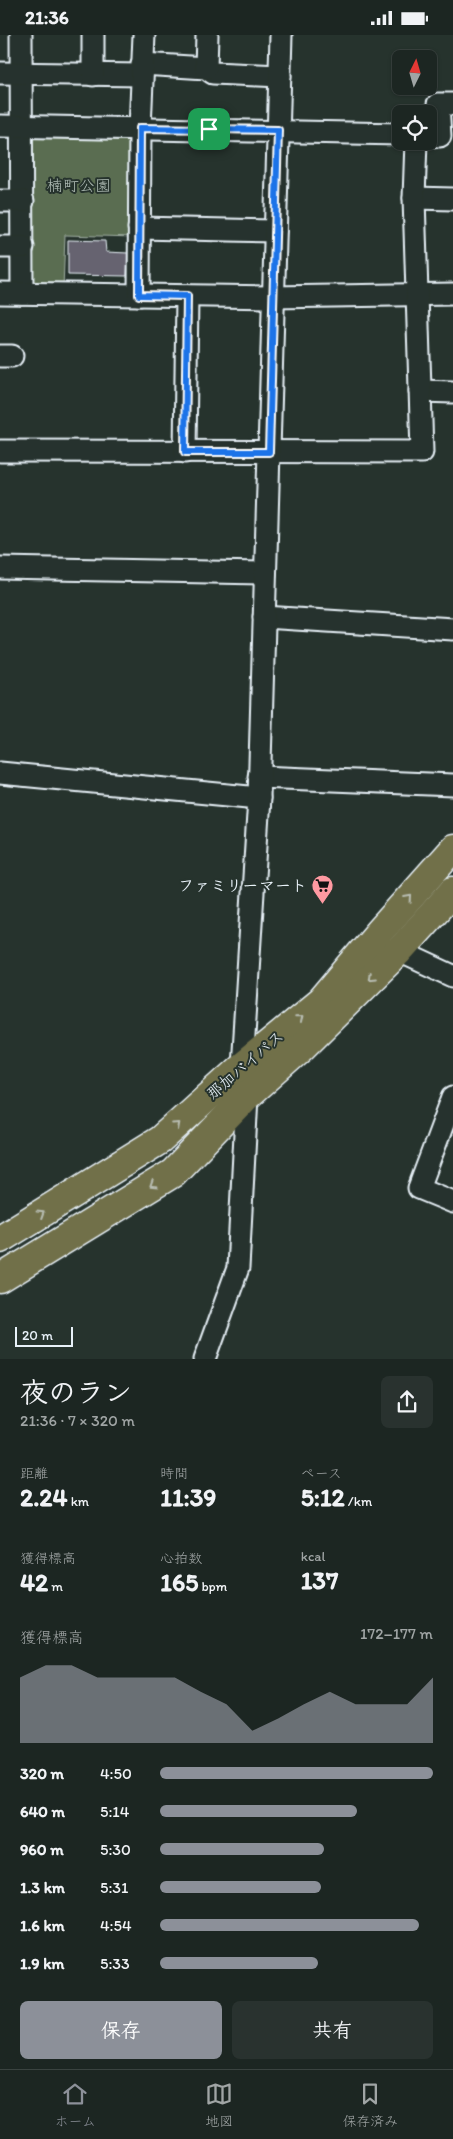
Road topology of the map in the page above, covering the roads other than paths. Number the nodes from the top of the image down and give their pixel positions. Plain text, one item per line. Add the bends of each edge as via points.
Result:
1 (21, 35) edge
2 (93, 35) edge
3 (144, 35) edge
4 (207, 35) edge
5 (281, 35) edge
6 (206, 68) junction
7 (142, 70) junction
8 (0, 73) edge
9 (22, 73) junction
10 (93, 75) junction
11 (280, 76) junction
12 (453, 104) edge
13 (0, 126) edge
14 (23, 126) junction
15 (140, 128) junction
16 (278, 130) junction
17 (392, 134) edge
18 (437, 135) edge
19 (416, 150) edge
20 (414, 199) junction
21 (453, 199) edge
22 (0, 201) edge
23 (23, 201) junction
24 (139, 227) junction
25 (275, 231) junction
26 (0, 247) edge
27 (23, 247) junction
28 (0, 293) edge
29 (22, 293) junction
30 (417, 293) junction
31 (453, 294) edge
32 (139, 295) junction
33 (187, 296) junction
34 (274, 297) junction
35 (420, 391) junction
36 (453, 392) edge
37 (0, 451) edge
38 (185, 452) junction
39 (269, 452) junction
40 (0, 568) edge
41 (265, 573) junction
42 (264, 617) junction
43 (453, 629) edge
44 (0, 773) edge
45 (453, 785) edge
46 (259, 788) junction
47 (453, 849) edge
48 (453, 891) edge
49 (399, 951) junction
50 (453, 976) edge
51 (242, 1066) junction
52 (247, 1096) junction
53 (453, 1097) edge
54 (453, 1202) edge
55 (0, 1239) edge
56 (0, 1279) edge
57 (204, 1359) edge

1 - 9 street
2 - 10 street
3 - 7 street
4 - 6 street
5 - 11 street
6 - 7 street
6 - 11 street via 213,73
7 - 10 street
7 - 15 street
8 - 9 street
9 - 10 street
9 - 14 street
11 - 16 street
12 - 18 street via 438,104 440,135
13 - 14 street
14 - 15 street
14 - 23 street
15 - 16 street
15 - 24 street
16 - 17 street
16 - 25 street
19 - 20 street
20 - 21 street
20 - 30 street
22 - 23 street
23 - 27 street
24 - 25 street
24 - 32 street
25 - 34 street
26 - 27 street
27 - 29 street
28 - 29 street
29 - 32 street
30 - 31 street
30 - 34 street
30 - 35 street
32 - 33 street
33 - 34 street
33 - 38 street
34 - 39 street
35 - 36 street
35 - 39 street via 422,452
37 - 38 street
38 - 39 street
39 - 41 street
40 - 41 street
41 - 42 street
42 - 43 street
42 - 46 street
44 - 46 street
45 - 46 street
46 - 51 street
51 -> 47 highway, 那加バイパス via 321,1001
48 - 49 highway, 那加バイパス
49 - 50 street
49 -> 52 highway, 那加バイパス
51 - 52 street
55 -> 51 highway, 那加バイパス via 160,1140
52 -> 56 highway, 那加バイパス via 173,1173
52 - 57 street via 238,1268
53 - 54 street via 420,1188

